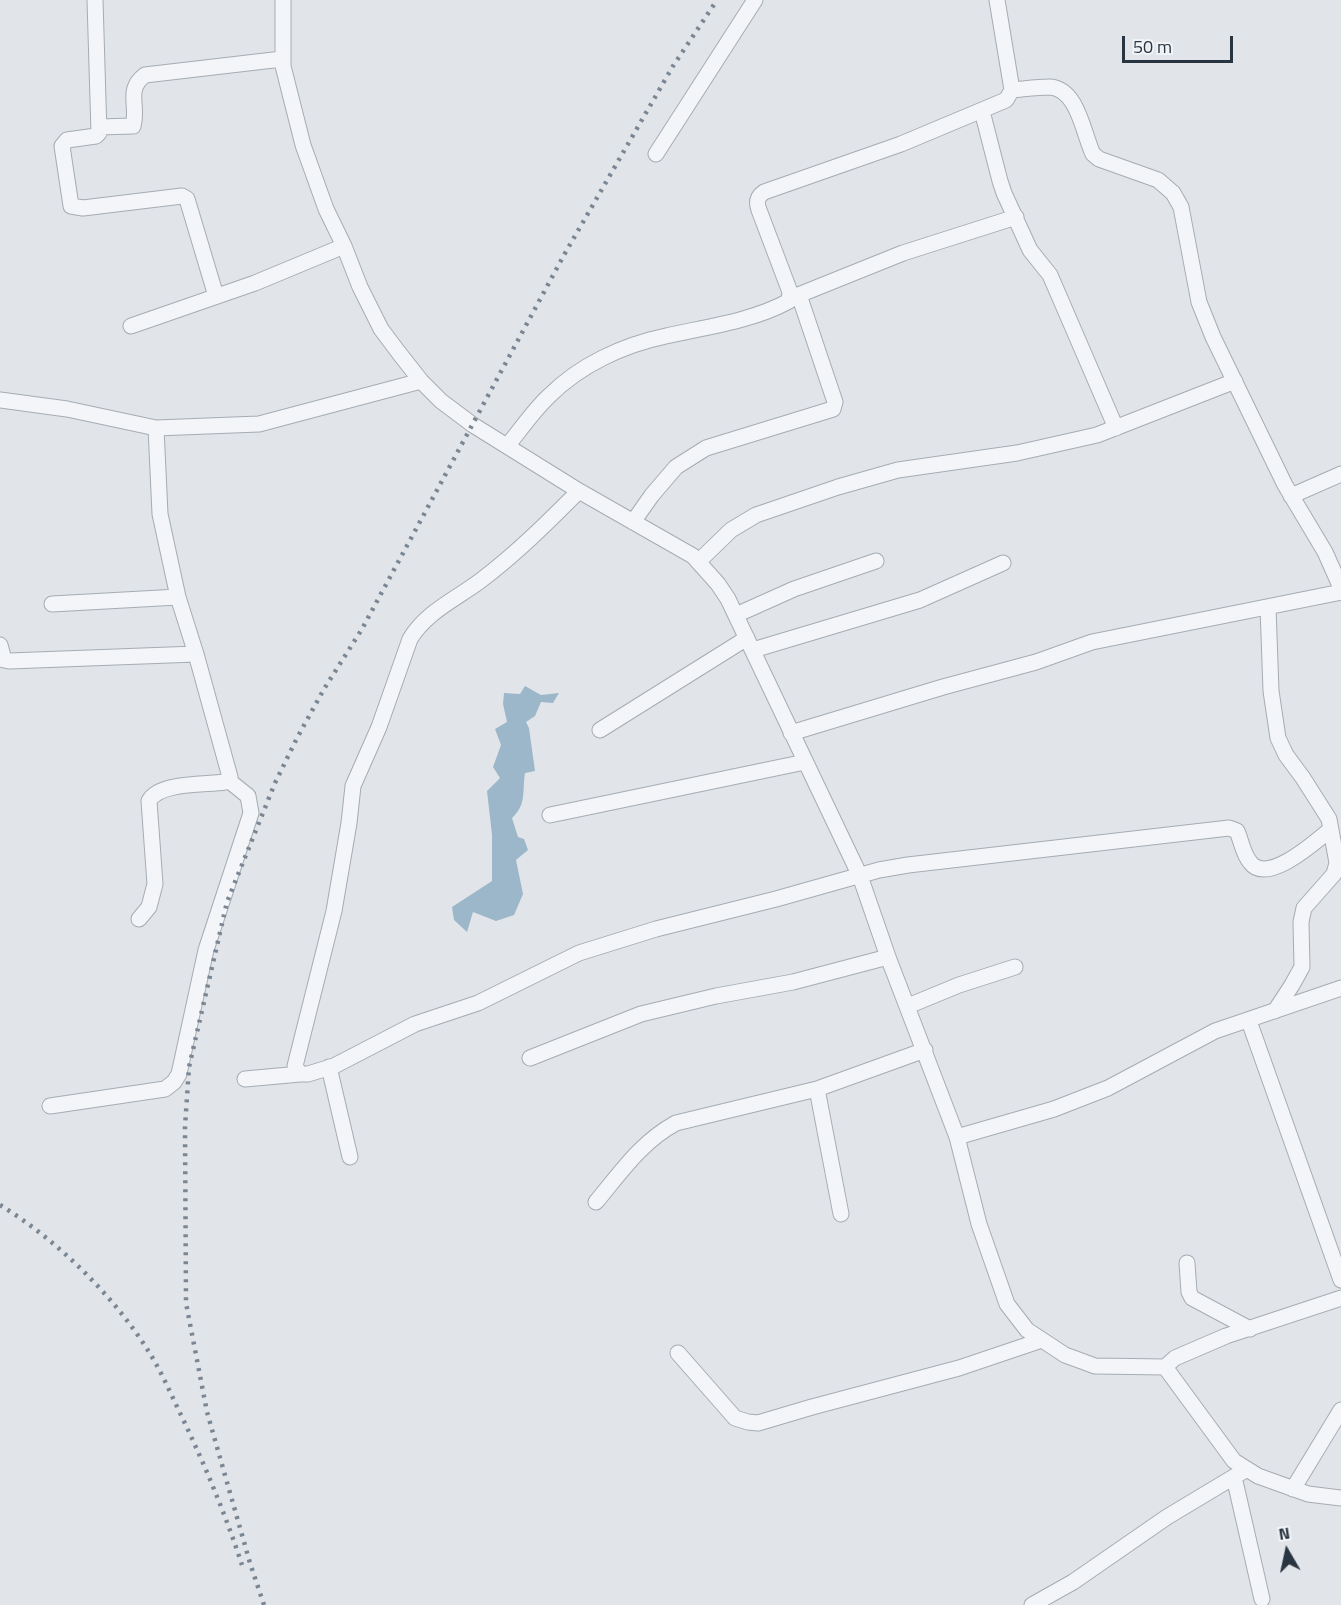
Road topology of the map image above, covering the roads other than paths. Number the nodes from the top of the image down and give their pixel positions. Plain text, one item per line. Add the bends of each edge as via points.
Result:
1 (95, 0) edge
2 (283, 0) edge
3 (755, 0) edge
4 (997, 0) edge
5 (282, 59) junction
6 (1012, 90) junction
7 (982, 111) junction
8 (99, 127) junction
9 (656, 154) dead end
10 (1016, 218) junction
11 (344, 246) junction
12 (216, 296) junction
13 (795, 296) junction
14 (131, 326) dead end
15 (421, 381) junction
16 (1234, 381) junction
17 (0, 400) edge
18 (156, 428) junction
19 (1116, 428) junction
20 (508, 445) junction
21 (1341, 474) edge
22 (579, 491) junction
23 (1291, 496) junction
24 (633, 522) junction
25 (699, 561) junction
26 (876, 561) dead end
27 (1003, 563) dead end
28 (1341, 590) edge
29 (177, 597) junction
30 (52, 604) dead end
31 (1268, 607) junction
32 (736, 615) junction
33 (750, 644) junction
34 (0, 645) edge
35 (196, 654) junction
36 (600, 730) dead end
37 (791, 733) junction
38 (805, 762) junction
39 (228, 780) junction
40 (550, 814) dead end
41 (1331, 829) junction
42 (860, 876) junction
43 (139, 919) dead end
44 (888, 957) junction
45 (1015, 967) dead end
46 (1341, 988) edge
47 (908, 1006) junction
48 (1275, 1011) junction
49 (1249, 1021) junction
50 (925, 1050) junction
51 (530, 1058) dead end
52 (329, 1067) junction
53 (300, 1074) junction
54 (245, 1079) dead end
55 (817, 1089) junction
56 (50, 1106) dead end
57 (957, 1137) junction
58 (350, 1157) dead end
59 (596, 1202) dead end
60 (842, 1214) dead end
61 (1187, 1263) dead end
62 (1341, 1280) edge
63 (1341, 1298) edge
64 (1250, 1329) junction
65 (1042, 1340) junction
66 (678, 1353) dead end
67 (1165, 1367) junction
68 (1341, 1410) edge
69 (1240, 1473) junction
70 (1293, 1489) junction
71 (1341, 1498) edge
72 (1262, 1599) dead end
73 (1032, 1605) edge

1 - 8 street
2 - 5 street
3 - 9 street
4 - 6 street
5 - 8 street via 145,75 134,86 133,126
5 - 11 street via 303,145
6 - 7 street via 1006,100
6 - 16 street via 1049,87 1066,93 1093,154 1158,180 1173,193 1180,207 1200,302
7 - 10 street via 1000,181
7 - 13 street via 759,196 759,210
8 - 12 street via 96,136 67,140 62,146 71,206 83,208 182,196 187,199
10 - 13 street via 903,253
10 - 19 street via 1030,250 1050,274
11 - 12 street
11 - 15 street via 381,329
12 - 14 street
13 - 20 street via 786,303 728,323 632,345 601,359 548,397
13 - 24 street via 835,402 833,409 706,448 676,467
15 - 18 street via 260,424
15 - 20 street via 473,425
16 - 19 street
16 - 23 street
17 - 18 street via 68,409
18 - 29 street via 160,514
19 - 25 street via 1017,453 915,467 838,487 756,515 731,530
20 - 22 street
21 - 23 street
22 - 24 street
22 - 53 street via 500,565 431,615 410,639 353,786 334,911 295,1066
23 - 28 street via 1325,552
24 - 25 street
25 - 32 street
26 - 32 street via 794,589
27 - 33 street via 920,600
28 - 31 street
29 - 30 street
29 - 35 street
31 - 37 street via 1092,642
31 - 41 street via 1271,691 1278,738 1323,808
32 - 33 street
33 - 36 street
33 - 37 street
34 - 35 street via 4,660 9,662
35 - 39 street
37 - 38 street
38 - 40 street
38 - 42 street
39 - 43 street via 169,788 152,796 149,801 155,884 149,907
39 - 56 street via 248,796 251,813 206,950 179,1074 165,1089
41 - 42 street via 1296,856 1267,869 1250,863 1237,831 1229,828 908,865
41 - 48 street via 1337,862 1334,874 1304,908 1302,967
42 - 44 street
42 - 52 street via 579,953 498,994 415,1024
44 - 47 street
44 - 51 street via 642,1014
45 - 47 street
46 - 48 street
47 - 50 street
48 - 49 street
49 - 57 street via 1215,1031 1096,1093
49 - 62 street
50 - 55 street
50 - 57 street
52 - 53 street
52 - 58 street
53 - 54 street
55 - 59 street via 676,1123 643,1146
55 - 60 street
57 - 65 street via 979,1224 1007,1304 1027,1330
61 - 64 street via 1192,1298
63 - 64 street
64 - 67 street via 1175,1358
65 - 66 street via 959,1368 758,1423 735,1418
65 - 67 street via 1065,1355 1095,1366
67 - 69 street
68 - 70 street
69 - 70 street
69 - 72 street
69 - 73 street
70 - 71 street

